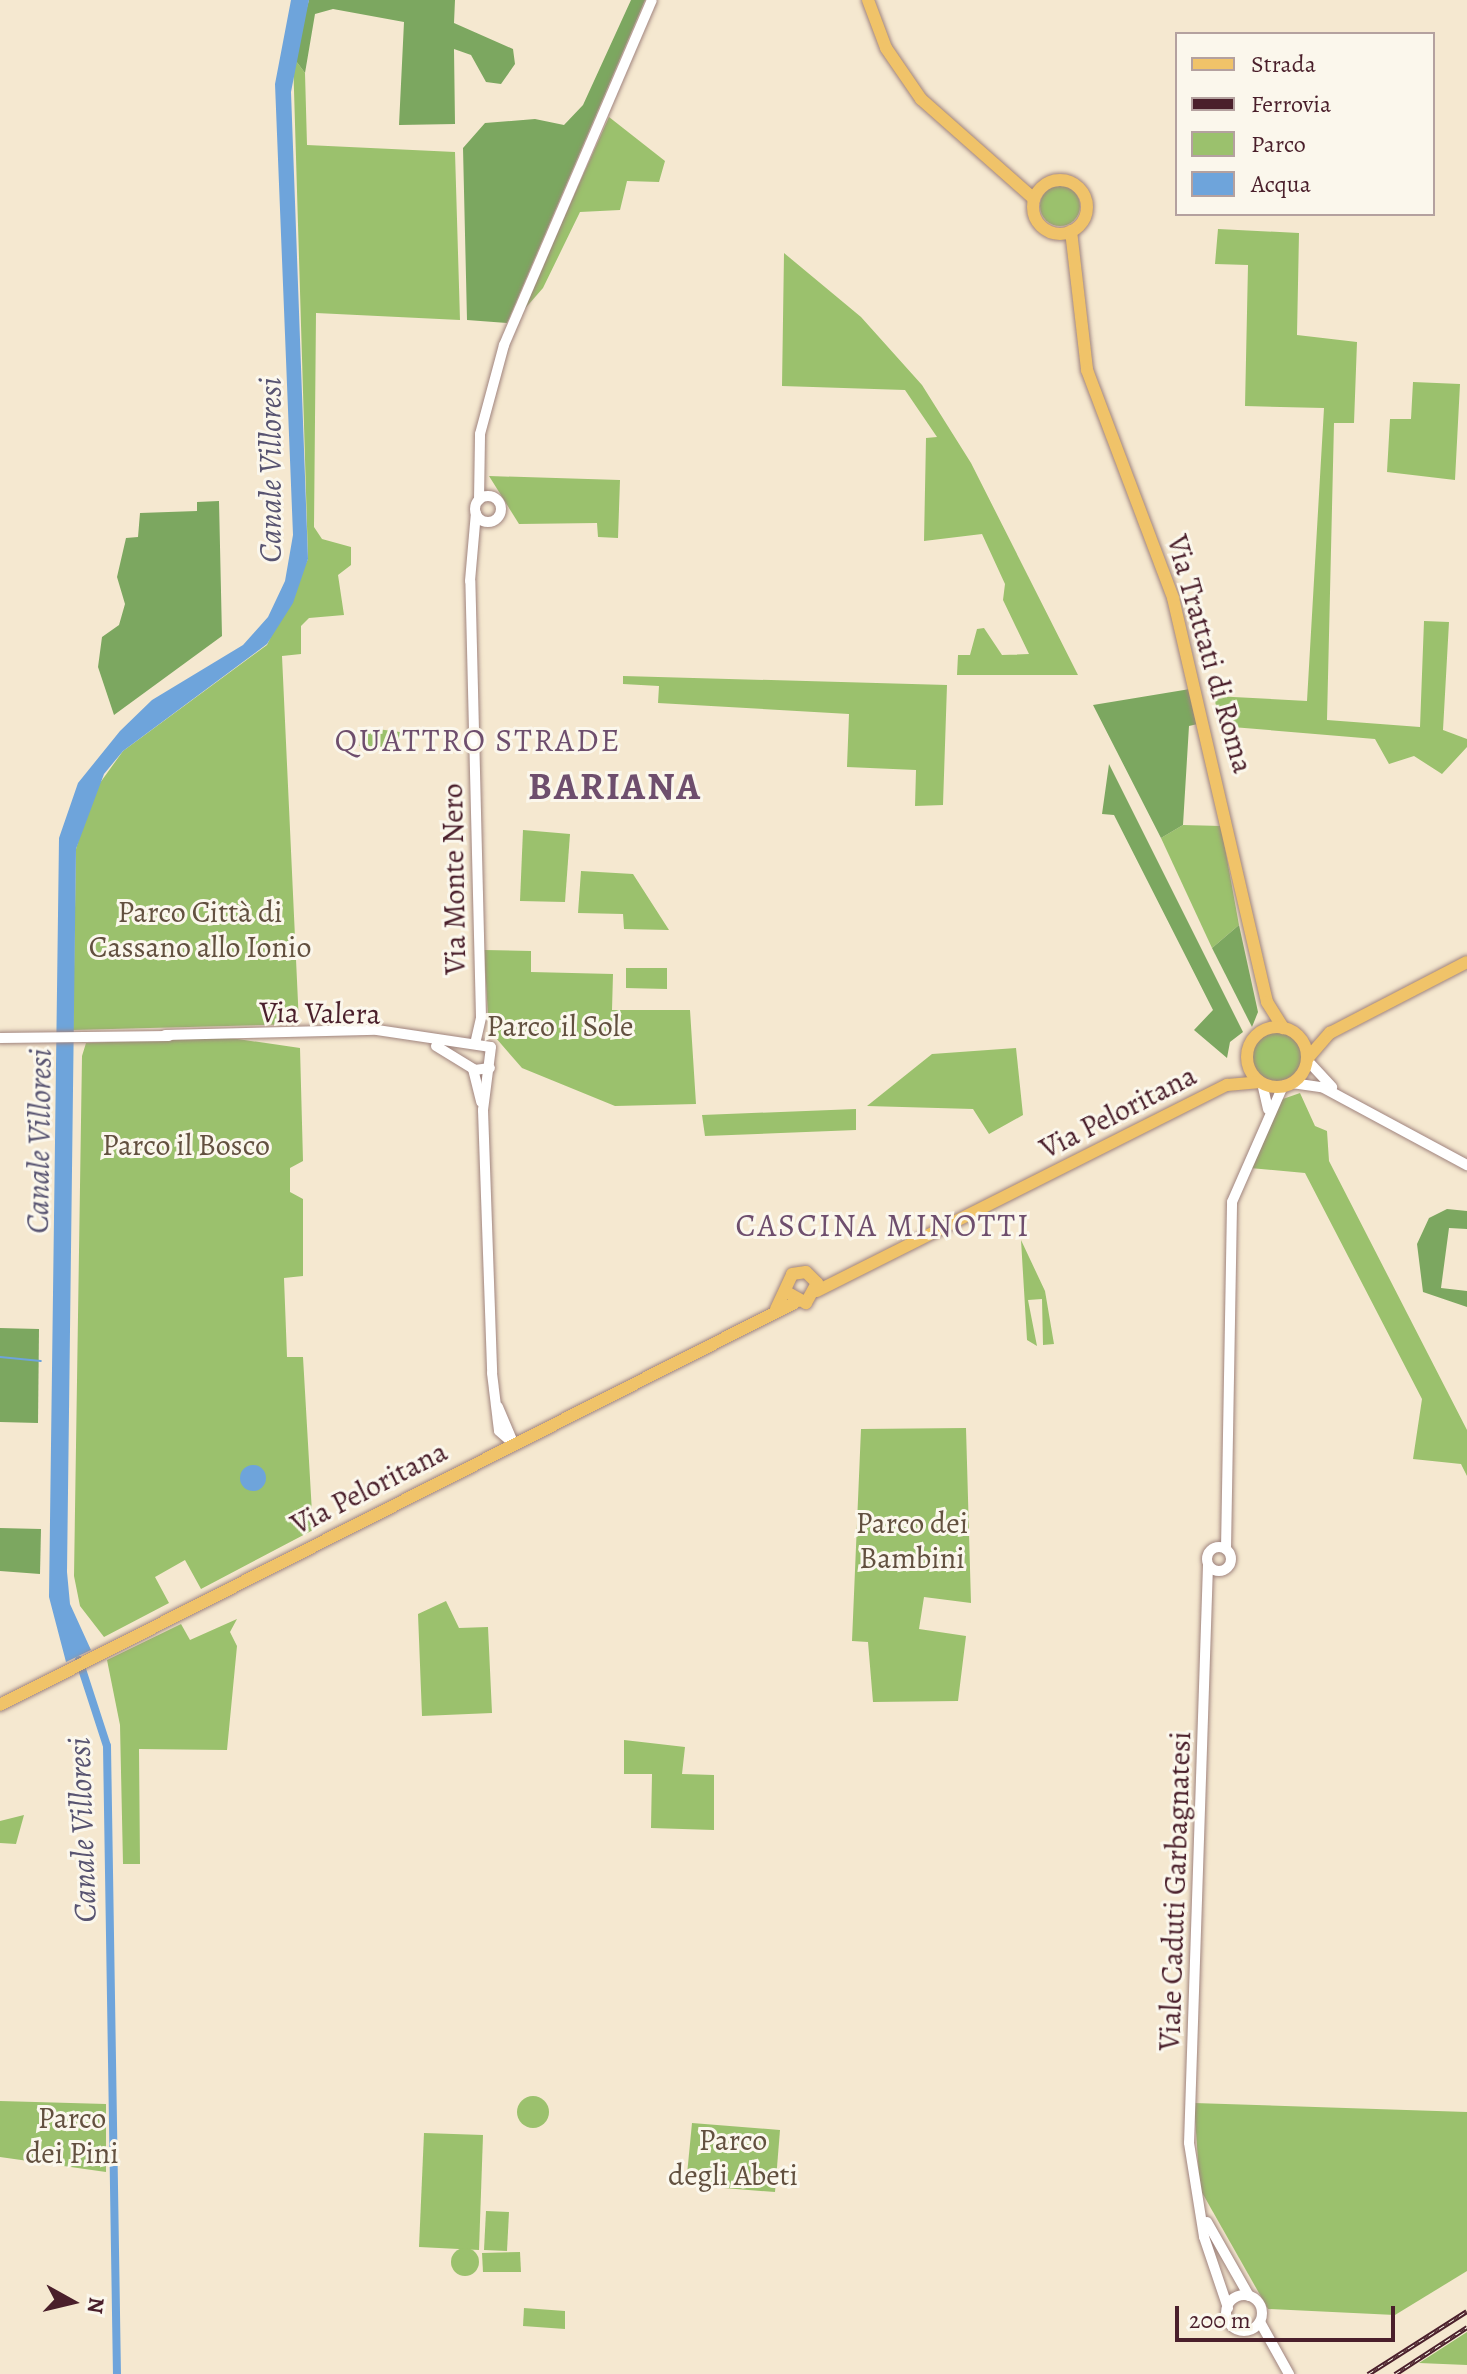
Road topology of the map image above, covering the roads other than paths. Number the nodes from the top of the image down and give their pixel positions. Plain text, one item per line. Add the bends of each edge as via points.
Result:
1 (652, 0) edge
2 (868, 0) edge
3 (1009, 170) junction
4 (1048, 182) junction
5 (1034, 199) junction
6 (1071, 231) junction
7 (1055, 233) junction
8 (1071, 279) junction
9 (477, 462) junction
10 (493, 496) junction
11 (479, 500) junction
12 (476, 513) junction
13 (490, 522) junction
14 (472, 548) junction
15 (1467, 962) edge
16 (1402, 995) junction
17 (1267, 1002) junction
18 (481, 1017) junction
19 (1283, 1028) junction
20 (1263, 1031) junction
21 (1296, 1034) junction
22 (165, 1035) junction
23 (0, 1038) edge
24 (474, 1045) junction
25 (491, 1047) junction
26 (1248, 1055) junction
27 (1307, 1059) junction
28 (471, 1067) junction
29 (490, 1068) junction
30 (1261, 1082) junction
31 (1227, 1085) junction
32 (1288, 1085) junction
33 (483, 1110) junction
34 (1366, 1110) junction
35 (1268, 1111) junction
36 (1467, 1165) edge
37 (816, 1284) junction
38 (786, 1292) junction
39 (796, 1302) junction
40 (660, 1372) junction
41 (513, 1443) junction
42 (1223, 1519) junction
43 (1226, 1549) junction
44 (1211, 1550) junction
45 (1208, 1565) junction
46 (1223, 1571) junction
47 (1210, 1598) junction
48 (0, 1705) edge
49 (1195, 2186) junction
50 (1249, 2296) junction
51 (1228, 2308) junction
52 (1260, 2322) junction
53 (1249, 2331) junction
54 (1279, 2359) junction
55 (1289, 2374) edge

1 - 9 street via 504,345
2 - 3 main road via 895,64 937,116
3 - 4 main road
3 - 5 main road
4 - 5 main road
4 - 6 main road via 1071,182 1086,198 1084,219
5 - 7 main road via 1037,220
6 - 7 main road
6 - 8 main road, Via Trattati di Roma
7 - 8 main road, Via Trattati di Roma
8 - 17 main road, Via Trattati di Roma via 1087,370 1173,598 1202,697
9 - 10 street
9 - 11 street
10 - 11 street
10 - 13 street via 501,508
11 - 12 street, Via Monte Nero
12 - 13 street
12 - 14 street, Via Monte Nero
13 - 14 street
14 - 18 street, Via Monte Nero
15 - 16 main road
16 - 21 main road via 1316,1033
16 - 27 main road via 1326,1036
17 - 19 main road, Via Trattati di Roma
17 - 20 main road, Via Trattati di Roma
18 - 24 street, Via Monte Nero
18 - 25 street, Via Monte Nero
19 - 20 main road
19 - 21 main road
20 - 26 main road
21 - 27 main road
22 - 23 street, Via Valera
22 - 24 street, Via Valera via 366,1030
22 - 28 street, Via Valera via 379,1036 436,1046
24 - 25 street, Via Valera
24 - 28 street, Via Monte Nero
25 - 29 street
26 - 30 main road
26 - 31 main road, Via Peloritana
27 - 32 main road
27 - 34 street
28 - 29 street
28 - 33 street
29 - 33 street
30 - 31 main road, Via Peloritana
30 - 32 main road
30 - 35 street
31 - 37 main road, Via Peloritana via 1032,1184
32 - 34 street via 1322,1087
32 - 35 street
33 - 41 street via 494,1398 499,1431
34 - 36 street
35 - 42 street via 1232,1198
37 - 38 main road, Via Peloritana via 792,1274
37 - 39 main road, Via Peloritana
38 - 39 main road
38 - 40 main road, Via Peloritana via 776,1309
39 - 40 main road, Via Peloritana
40 - 41 main road, Via Peloritana
41 - 48 main road, Via Peloritana
42 - 43 street
42 - 44 street
43 - 44 street
43 - 46 street via 1231,1561
44 - 45 street
45 - 46 street
45 - 47 street, Viale Caduti Garbagnatesi
46 - 47 street, Viale Caduti Garbagnatesi
47 - 49 street, Viale Caduti Garbagnatesi via 1189,2126
49 - 50 street, Viale Caduti Garbagnatesi via 1210,2230
49 - 51 street, Viale Caduti Garbagnatesi
50 - 51 street
50 - 52 street via 1260,2305
51 - 53 street via 1232,2326
52 - 53 street
52 - 54 street
53 - 54 street
54 - 55 street

